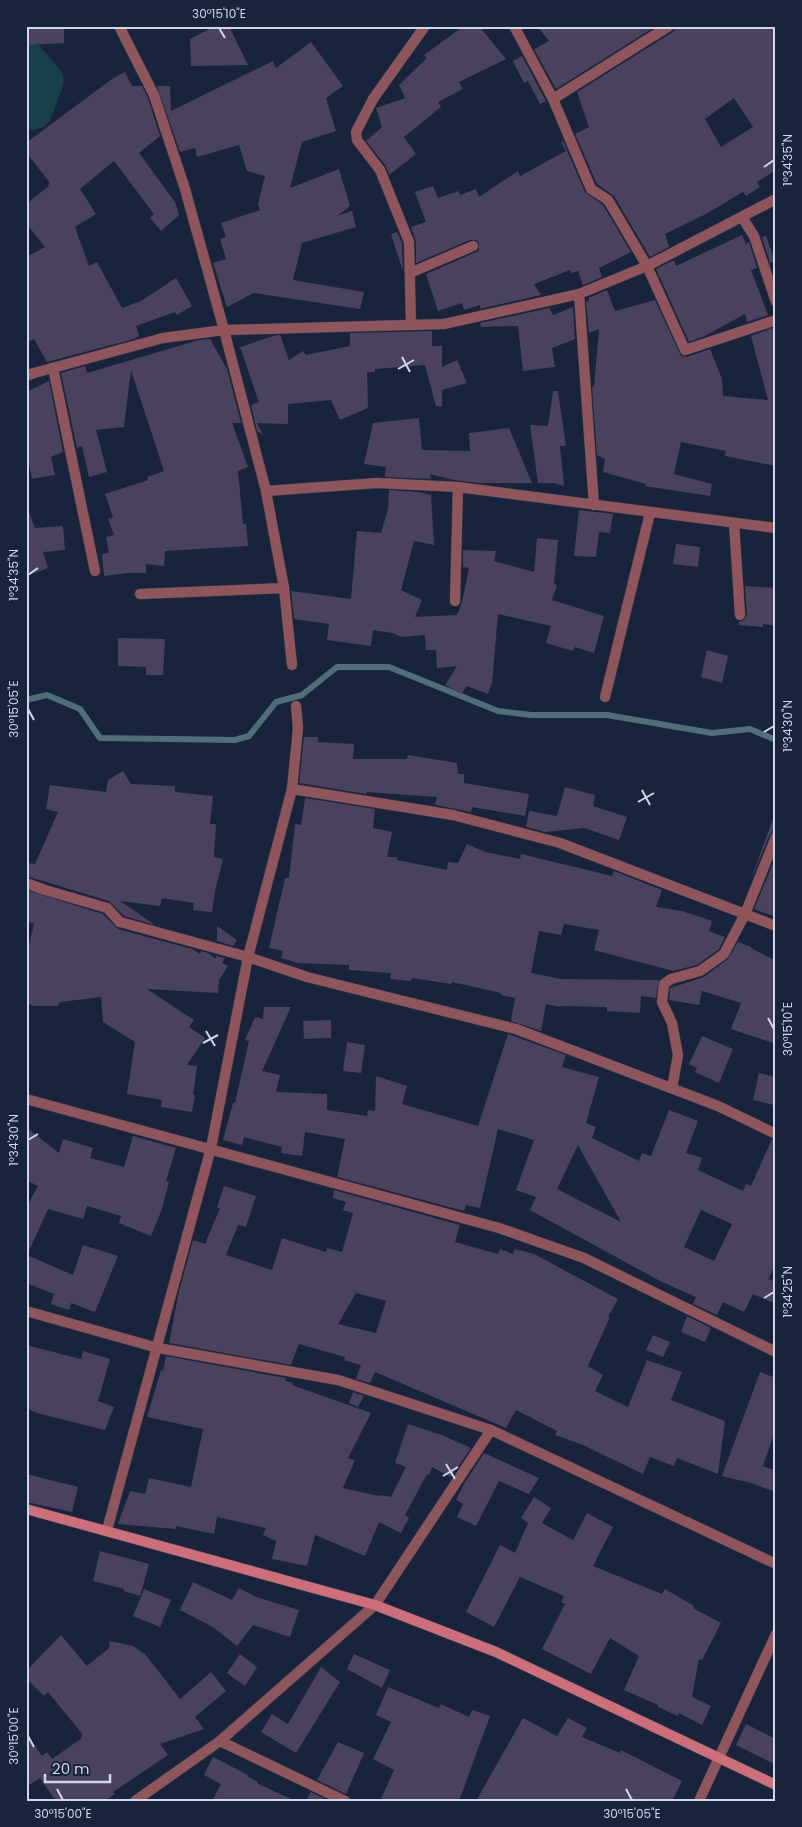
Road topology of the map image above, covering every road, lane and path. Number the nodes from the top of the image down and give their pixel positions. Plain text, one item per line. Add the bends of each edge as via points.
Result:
1 (119, 26) edge
2 (425, 26) edge
3 (514, 26) edge
4 (669, 26) edge
5 (553, 99) junction
6 (776, 198) edge
7 (742, 217) junction
8 (473, 246) dead end
9 (647, 266) junction
10 (410, 273) junction
11 (579, 294) junction
12 (776, 302) edge
13 (776, 320) edge
14 (411, 325) junction
15 (224, 330) junction
16 (53, 368) junction
17 (26, 376) edge
18 (458, 487) junction
19 (266, 490) junction
20 (594, 504) junction
21 (650, 513) junction
22 (734, 523) junction
23 (776, 528) edge
24 (95, 571) dead end
25 (284, 588) junction
26 (140, 594) dead end
27 (454, 601) dead end
28 (740, 615) dead end
29 (292, 665) dead end
30 (605, 697) dead end
31 (296, 706) dead end
32 (292, 789) junction
33 (776, 837) edge
34 (26, 883) edge
35 (745, 914) junction
36 (776, 926) edge
37 (248, 957) junction
38 (672, 1088) junction
39 (26, 1099) edge
40 (776, 1134) edge
41 (211, 1148) junction
42 (26, 1312) edge
43 (158, 1348) junction
44 (776, 1352) edge
45 (491, 1430) junction
46 (26, 1509) edge
47 (107, 1530) junction
48 (776, 1564) edge
49 (375, 1605) junction
50 (776, 1634) edge
51 (220, 1741) junction
52 (720, 1758) junction
53 (776, 1785) edge
54 (135, 1801) edge
55 (345, 1801) edge
56 (699, 1801) edge

1 - 15 street via 154,95 185,189
2 - 10 street via 373,99 356,132 357,140 380,170 409,242
3 - 5 street
4 - 5 street
5 - 9 street via 591,189 608,200
6 - 7 street
7 - 9 street
7 - 12 street via 754,236
8 - 10 street
9 - 11 street
9 - 13 street via 685,350
10 - 14 street
11 - 14 street via 444,324
11 - 20 street
14 - 15 street
15 - 16 street via 163,338
15 - 19 street
16 - 17 street
16 - 24 street
18 - 19 street via 377,483
18 - 20 street
18 - 27 street
19 - 25 street
20 - 21 street
21 - 22 street
21 - 30 street
22 - 23 street
22 - 28 street
25 - 26 street
25 - 29 street
31 - 32 street via 298,728
32 - 35 street via 453,815 560,843
32 - 37 street
33 - 35 street
34 - 37 street via 107,908 120,922
35 - 36 street
35 - 38 street via 724,954 700,971 664,984 662,1002 672,1023 678,1055
37 - 38 street via 307,977 516,1029
37 - 41 street
38 - 40 street
39 - 41 street
41 - 43 street
41 - 44 street via 499,1228 584,1258
42 - 43 street
43 - 45 street via 338,1380
43 - 47 street
45 - 48 street
45 - 49 street
46 - 47 street
47 - 49 street
49 - 51 street
49 - 52 street via 496,1652
50 - 52 street
51 - 54 street
51 - 55 street
52 - 53 street
52 - 56 street

